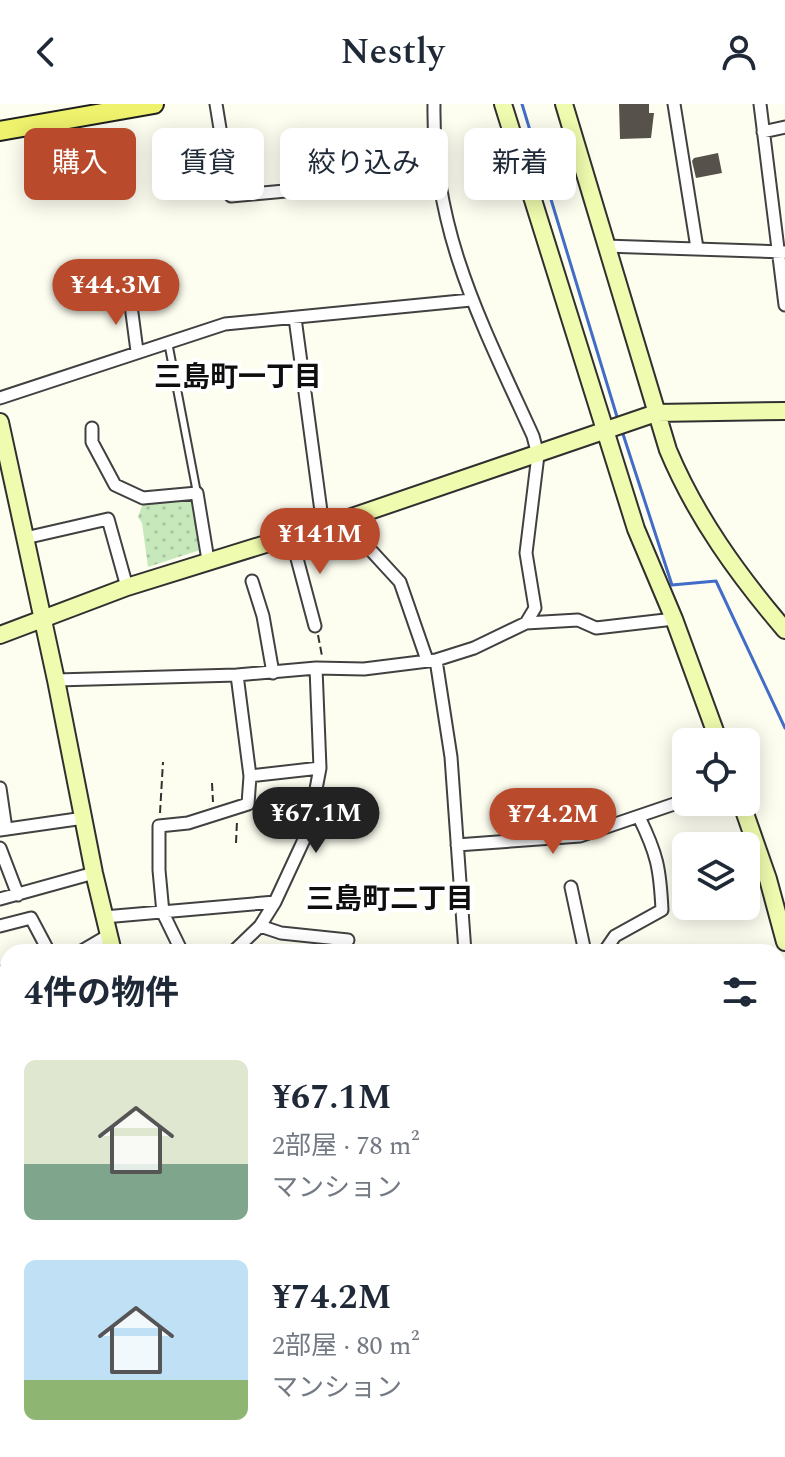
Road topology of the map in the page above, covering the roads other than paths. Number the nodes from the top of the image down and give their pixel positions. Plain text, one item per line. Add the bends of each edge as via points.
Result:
1 (154, 104) edge
2 (216, 104) edge
3 (434, 104) edge
4 (503, 104) edge
5 (564, 104) edge
6 (674, 104) edge
7 (760, 104) edge
8 (126, 106) edge
9 (785, 127) edge
10 (435, 128) edge
11 (0, 131) edge
12 (763, 132) junction
13 (280, 192) edge
14 (442, 200) edge
15 (785, 204) edge
16 (772, 206) junction
17 (605, 246) junction
18 (697, 248) junction
19 (782, 252) edge
20 (130, 298) dead end
21 (471, 300) junction
22 (785, 305) edge
23 (295, 318) junction
24 (168, 342) junction
25 (137, 351) junction
26 (0, 398) edge
27 (785, 411) edge
28 (656, 413) junction
29 (0, 422) edge
30 (615, 427) junction
31 (92, 428) dead end
32 (538, 455) junction
33 (197, 493) junction
34 (343, 520) junction
35 (323, 526) junction
36 (291, 536) junction
37 (25, 538) junction
38 (208, 560) junction
39 (252, 581) dead end
40 (127, 587) junction
41 (42, 617) junction
42 (674, 619) junction
43 (526, 623) junction
44 (315, 626) road end
45 (785, 630) edge
46 (0, 635) edge
47 (431, 660) junction
48 (320, 668) junction
49 (273, 673) junction
50 (237, 675) junction
51 (56, 680) junction
52 (714, 728) edge
53 (320, 768) junction
54 (250, 776) junction
55 (0, 788) edge
56 (672, 805) edge
57 (746, 816) edge
58 (639, 817) junction
59 (84, 818) junction
60 (3, 829) edge
61 (457, 845) junction
62 (0, 848) edge
63 (94, 873) junction
64 (571, 887) dead end
65 (18, 895) junction
66 (0, 899) edge
67 (275, 902) junction
68 (163, 913) junction
69 (104, 917) junction
70 (0, 926) edge
71 (260, 926) junction
72 (348, 940) dead end
73 (785, 942) edge
74 (45, 944) edge
75 (111, 944) edge
76 (178, 944) edge
77 (241, 944) edge
78 (464, 944) edge
79 (583, 944) edge
80 (610, 944) edge

1 - 8 main road
2 - 13 street via 231,196
3 - 10 street
4 - 30 street
5 - 17 street
6 - 18 street
7 - 12 street
8 - 11 main road
9 - 12 street
12 - 16 street
14 - 21 street
15 - 16 street
16 - 19 street
17 - 18 street
17 - 28 street
18 - 19 street
19 - 22 street
20 - 25 street
21 - 23 street
21 - 32 street
23 - 24 street via 225,324
23 - 35 street
24 - 25 street
24 - 33 lane
25 - 26 street
27 - 28 street
28 - 30 street
28 - 45 street via 683,486
29 - 37 street
30 - 32 street
30 - 42 street via 636,529
31 - 33 street via 92,442 115,485 143,498
32 - 34 street
32 - 43 street via 526,553 535,608
33 - 38 street
34 - 35 street
34 - 47 street via 400,582
35 - 36 street
36 - 38 street
36 - 44 street
37 - 40 street via 108,519
37 - 41 street
38 - 40 street
39 - 49 street
40 - 41 street
41 - 46 street
41 - 51 street
42 - 43 street via 596,628 578,620
42 - 52 street
43 - 47 street via 474,648
47 - 48 street via 364,669
47 - 61 street via 451,757
48 - 49 street
48 - 53 street
49 - 50 street
50 - 51 street
50 - 54 street
51 - 59 street
53 - 54 street
53 - 67 street via 308,831
54 - 68 street via 248,804 188,823 159,826
55 - 60 street
56 - 58 street
57 - 73 street
58 - 61 street via 580,836
58 - 80 street via 656,851 662,910
59 - 60 street
59 - 63 street
61 - 78 street
62 - 65 street
63 - 65 street
63 - 69 street
64 - 79 street
65 - 66 street
67 - 68 street
67 - 71 street
68 - 69 street
68 - 76 street
69 - 75 street
70 - 74 street via 31,918
71 - 72 street
71 - 77 street

